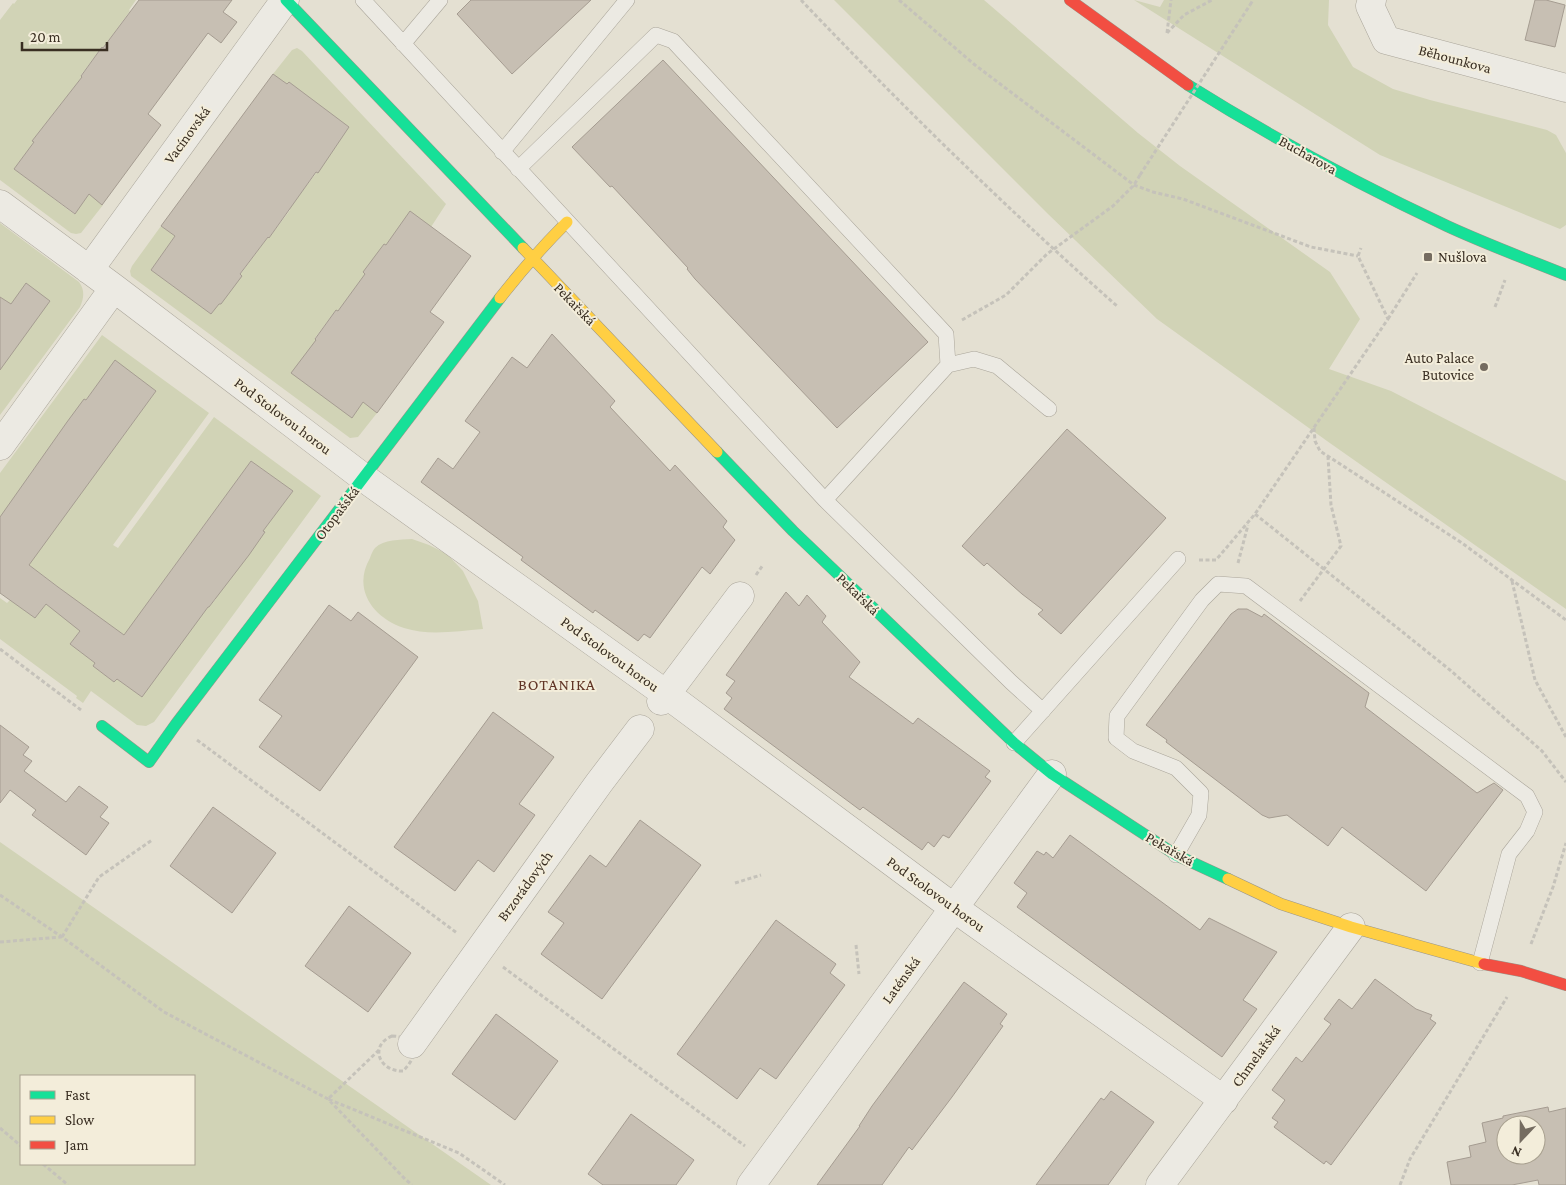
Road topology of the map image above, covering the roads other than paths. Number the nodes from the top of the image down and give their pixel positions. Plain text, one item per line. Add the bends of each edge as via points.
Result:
1 (285, 0) edge
2 (363, 0) edge
3 (440, 0) edge
4 (627, 0) edge
5 (1070, 0) edge
6 (1372, 0) edge
7 (403, 44) junction
8 (1566, 88) edge
9 (502, 152) junction
10 (518, 169) junction
11 (0, 204) edge
12 (567, 222) junction
13 (532, 258) junction
14 (89, 270) junction
15 (1566, 275) edge
16 (114, 288) junction
17 (948, 365) junction
18 (1049, 409) dead end
19 (0, 446) edge
20 (364, 478) junction
21 (825, 500) junction
22 (1178, 559) road end
23 (740, 596) dead end
24 (664, 697) junction
25 (1043, 711) junction
26 (102, 726) road end
27 (640, 729) dead end
28 (1014, 743) junction
29 (1052, 774) junction
30 (1176, 856) junction
31 (954, 908) junction
32 (1350, 927) junction
33 (1480, 963) junction
34 (1566, 985) edge
35 (412, 1044) dead end
36 (1224, 1100) junction
37 (751, 1185) edge
38 (1160, 1185) edge

1 - 13 street, Pekařská
1 - 14 street, Vacínovská
2 - 7 lane
3 - 7 lane
4 - 9 lane
5 - 15 street, Bucharova via 1174,76 1285,142 1449,228
6 - 8 street, Běhounkova via 1370,6 1386,40
7 - 9 lane
9 - 10 lane
10 - 12 lane
10 - 17 lane via 656,35 673,41 946,334
11 - 14 street, Pod Stolovou horou
12 - 13 street, Otopašská
12 - 21 lane
13 - 20 street, Otopašská
13 - 28 street, Pekařská via 793,531
14 - 16 street, Pod Stolovou horou
16 - 19 street
16 - 20 street, Pod Stolovou horou
17 - 18 lane via 974,359 997,366
17 - 21 lane
20 - 24 street, Pod Stolovou horou
20 - 26 street, Otopašská via 150,762
21 - 25 lane
22 - 25 lane
23 - 24 street
24 - 31 street, Pod Stolovou horou
25 - 28 lane
27 - 35 street, Brzorádových
28 - 29 street, Pekařská
29 - 30 street, Pekařská
29 - 31 street, Laténská
30 - 32 street, Pekařská via 1281,904
30 - 33 lane via 1199,815 1202,793 1176,768 1133,751 1116,738 1117,716 1202,600 1218,584 1246,586 1527,796 1535,812 1527,831 1509,854
31 - 36 street, Pod Stolovou horou
31 - 37 street, Laténská
32 - 33 street, Pekařská
32 - 36 street, Chmelařská
33 - 34 street, Pekařská
36 - 38 street, Chmelařská

